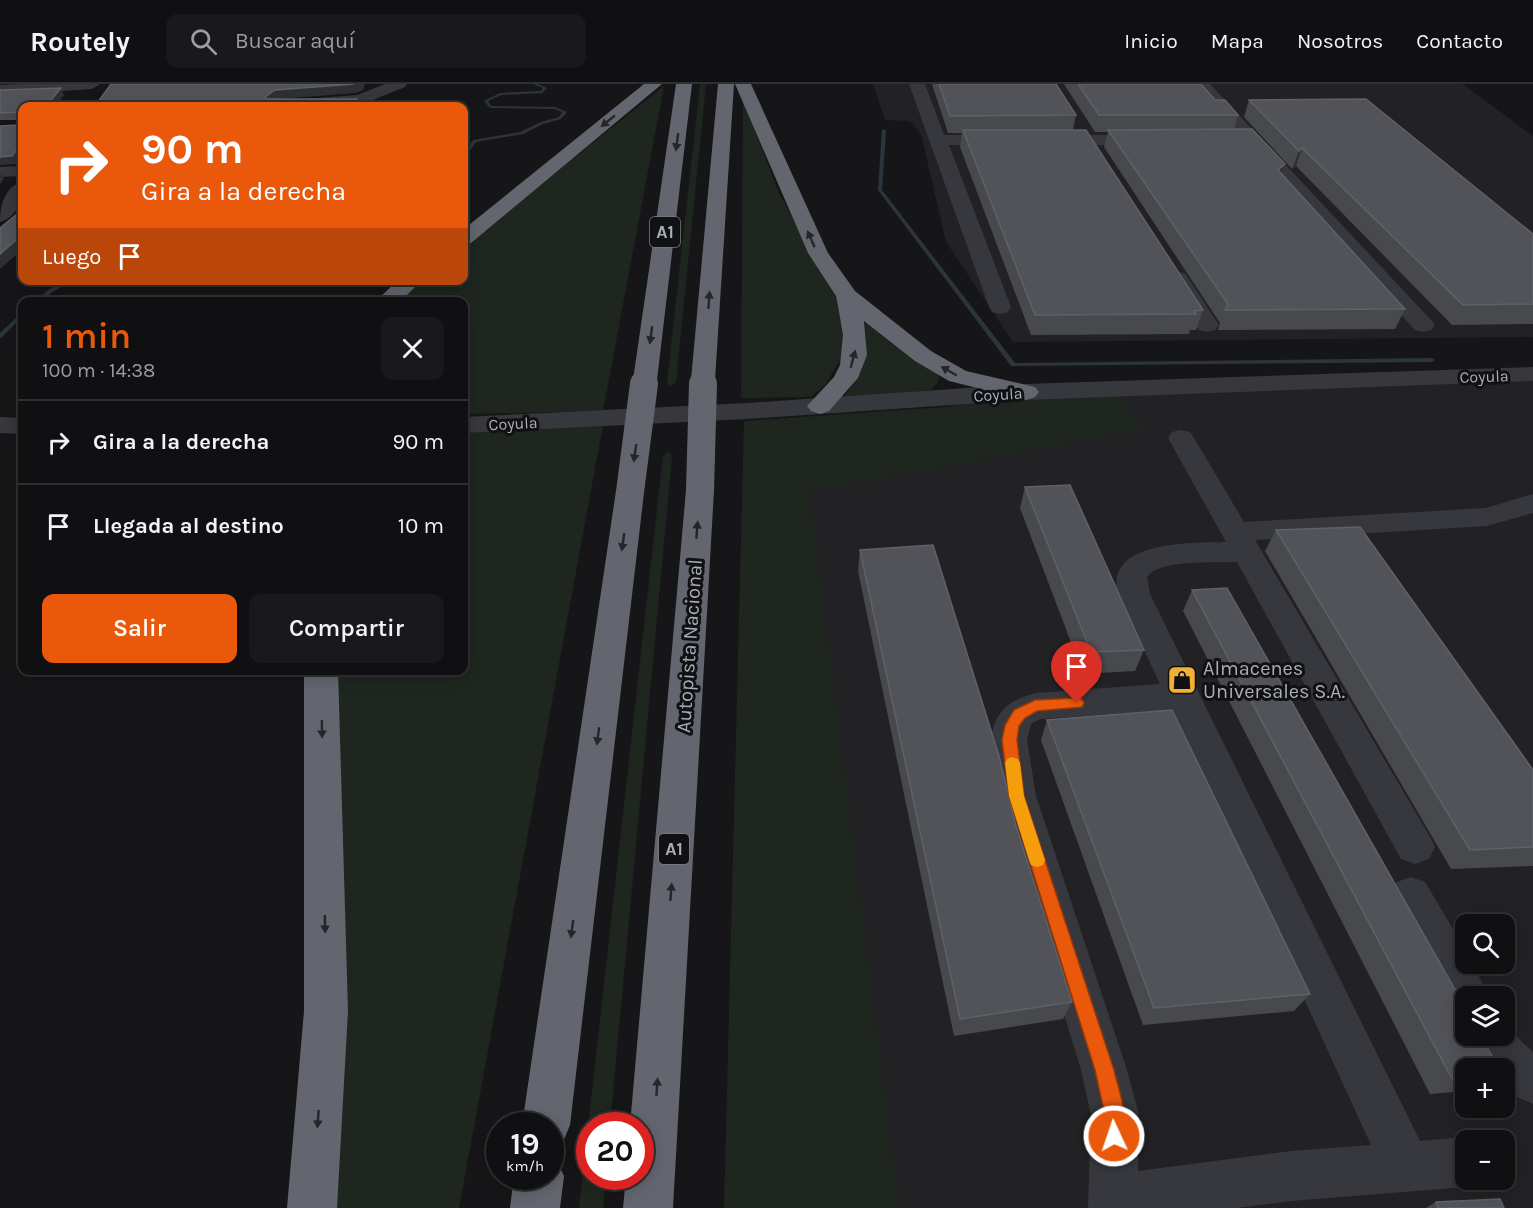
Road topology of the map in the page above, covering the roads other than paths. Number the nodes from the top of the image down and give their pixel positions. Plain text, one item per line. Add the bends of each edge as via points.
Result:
1 (399, 84) edge
2 (654, 84) edge
3 (684, 84) edge
4 (726, 84) edge
5 (743, 84) edge
6 (917, 84) edge
7 (1201, 84) edge
8 (91, 89) edge
9 (0, 90) edge
10 (355, 102) edge
11 (1076, 121) edge
12 (938, 140) junction
13 (1088, 140) junction
14 (1170, 140) edge
15 (1228, 140) edge
16 (1252, 140) junction
17 (1100, 159) edge
18 (18, 171) edge
19 (0, 172) edge
20 (18, 193) edge
21 (0, 216) edge
22 (18, 220) edge
23 (0, 222) edge
24 (468, 236) edge
25 (1169, 266) edge
26 (406, 285) edge
27 (847, 296) junction
28 (392, 297) edge
29 (1000, 307) dead end
30 (1207, 325) dead end
31 (1423, 325) dead end
32 (1533, 374) edge
33 (1026, 392) junction
34 (820, 406) junction
35 (0, 425) edge
36 (468, 425) edge
37 (18, 426) edge
38 (1181, 438) dead end
39 (1533, 502) edge
40 (1351, 527) junction
41 (1242, 542) junction
42 (1371, 556) edge
43 (321, 675) edge
44 (1182, 696) junction
45 (1415, 847) dead end
46 (1411, 895) dead end
47 (1461, 986) edge
48 (1495, 1046) edge
49 (1533, 1081) edge
50 (548, 1112) edge
51 (1455, 1163) edge
52 (1407, 1167) junction
53 (537, 1190) edge
54 (1113, 1203) edge
55 (312, 1208) edge
56 (535, 1208) edge
57 (648, 1208) edge

1 - 10 street
2 -> 24 highway
3 -> 50 highway, A1, bridge
57 -> 4 highway, Autopista Nacional / A1, bridge
27 -> 5 highway via 818,254
6 - 12 street
7 - 16 street
8 - 9 street
11 - 13 street
12 - 13 street
12 - 29 street
13 - 14 street
13 - 17 street
15 - 16 street
16 - 31 street
18 - 19 street
20 - 21 street
22 - 23 street
25 - 30 street
26 - 28 highway
33 -> 27 highway via 958,376 923,356
34 -> 27 highway via 849,374 856,329
32 - 33 street, Coyula
33 - 34 street, Coyula
34 - 36 street, Coyula
35 - 37 street
38 - 41 street
39 - 40 street via 1487,517
40 - 41 street
40 - 42 street
41 - 44 street via 1156,558 1133,571 1134,594
41 - 45 street
43 -> 55 highway via 326,1011
44 - 52 street
44 - 54 street via 1035,706 1019,714 1009,740 1017,796 1115,1115
46 - 47 street
48 - 49 street
51 - 52 street
52 - 54 street via 1291,1176
53 - 56 highway

